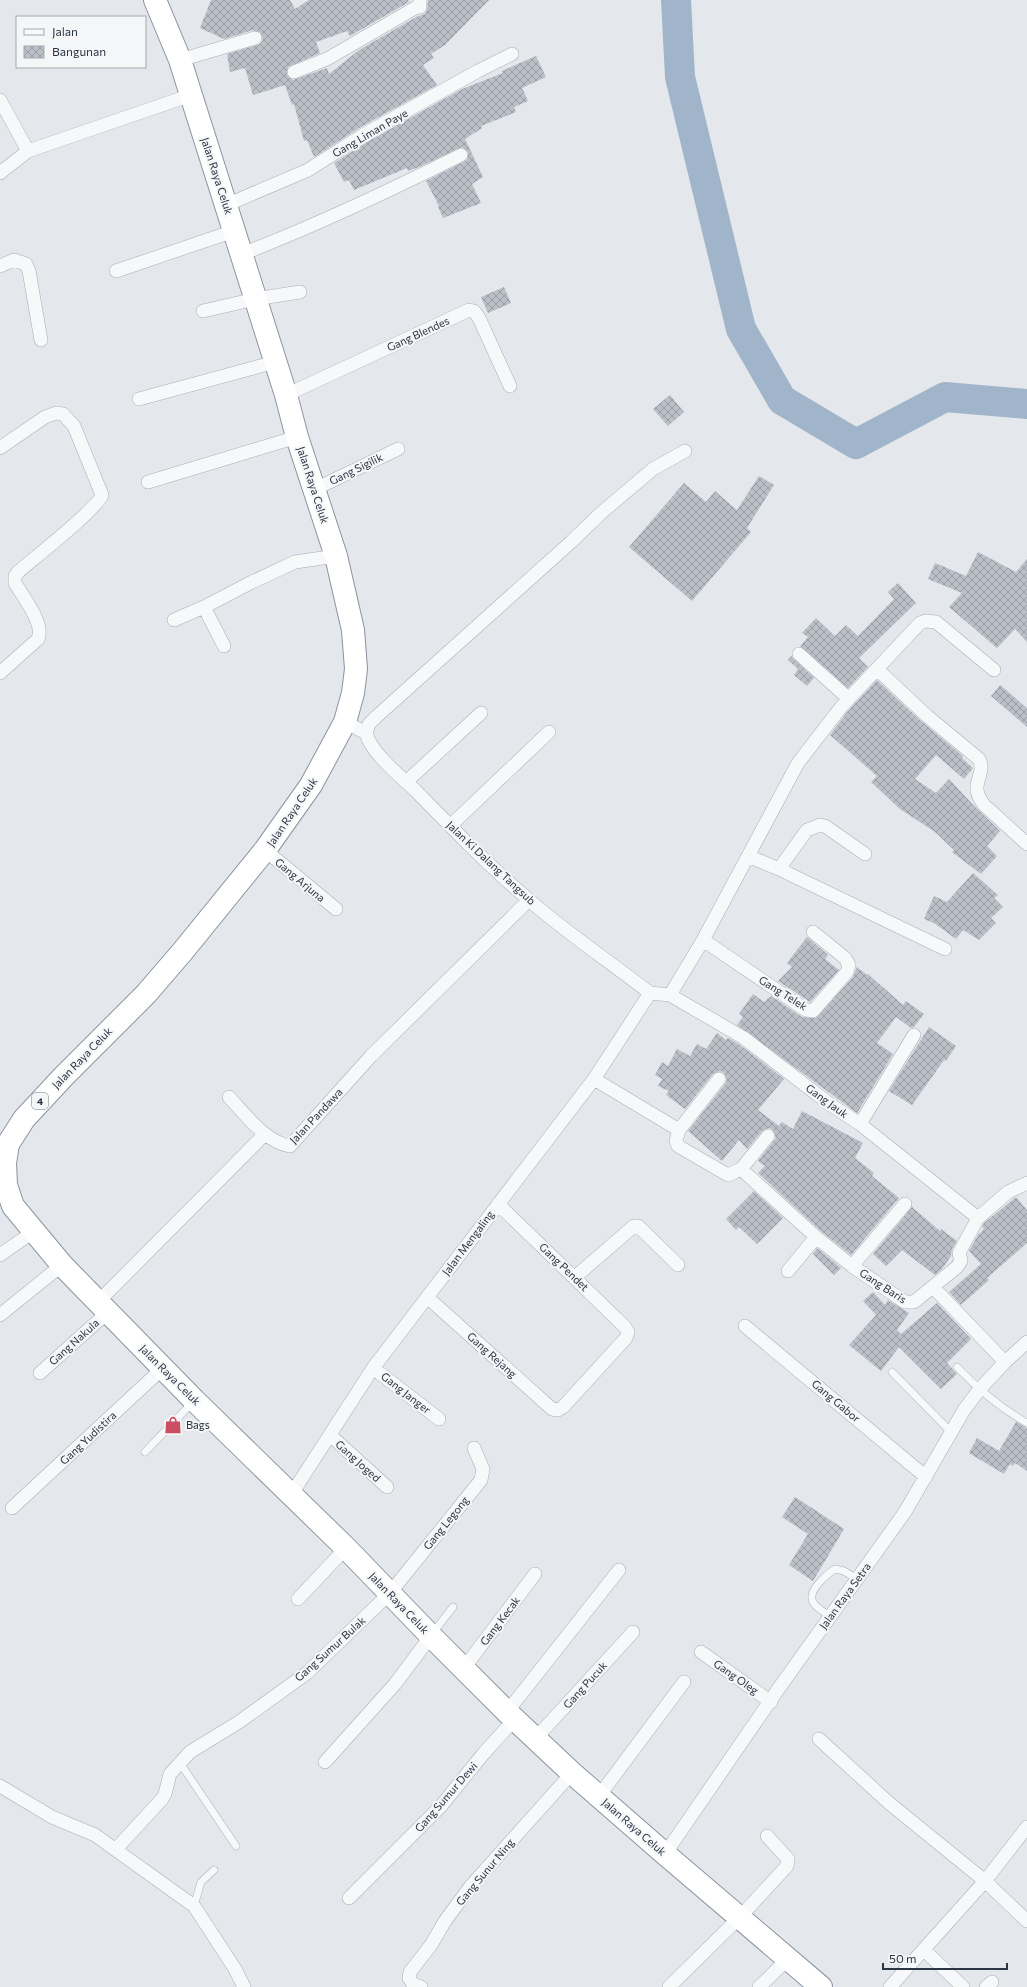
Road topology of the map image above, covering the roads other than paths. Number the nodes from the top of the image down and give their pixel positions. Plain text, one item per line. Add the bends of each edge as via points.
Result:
1 (155, 0) edge
2 (420, 0) edge
3 (256, 38) dead end
4 (512, 54) dead end
5 (180, 60) junction
6 (294, 72) dead end
7 (191, 94) junction
8 (0, 100) edge
9 (28, 151) junction
10 (461, 155) dead end
11 (0, 173) edge
12 (226, 205) junction
13 (234, 231) junction
14 (242, 254) junction
15 (0, 266) edge
16 (116, 271) dead end
17 (300, 292) dead end
18 (255, 299) junction
19 (203, 311) dead end
20 (41, 340) dead end
21 (275, 362) junction
22 (510, 386) dead end
23 (286, 395) junction
24 (139, 399) dead end
25 (297, 438) junction
26 (0, 448) edge
27 (398, 448) dead end
28 (684, 451) dead end
29 (148, 482) dead end
30 (315, 489) junction
31 (336, 556) junction
32 (204, 607) junction
33 (174, 620) dead end
34 (224, 646) dead end
35 (799, 654) dead end
36 (877, 669) junction
37 (994, 670) dead end
38 (0, 673) edge
39 (849, 699) junction
40 (481, 713) dead end
41 (345, 722) junction
42 (549, 732) dead end
43 (366, 733) junction
44 (406, 782) junction
45 (450, 826) junction
46 (1027, 844) edge
47 (265, 850) junction
48 (865, 854) dead end
49 (748, 856) junction
50 (779, 869) junction
51 (529, 900) junction
52 (336, 909) dead end
53 (813, 932) dead end
54 (703, 940) junction
55 (945, 949) dead end
56 (650, 993) junction
57 (670, 995) junction
58 (914, 1035) dead end
59 (594, 1078) junction
60 (719, 1079) dead end
61 (229, 1097) dead end
62 (860, 1124) junction
63 (679, 1130) junction
64 (265, 1134) junction
65 (768, 1136) dead end
66 (4, 1141) edge
67 (741, 1169) junction
68 (1027, 1183) edge
69 (498, 1204) junction
70 (906, 1204) dead end
71 (978, 1218) junction
72 (33, 1232) junction
73 (816, 1237) junction
74 (0, 1255) edge
75 (62, 1265) junction
76 (678, 1266) dead end
77 (852, 1266) junction
78 (788, 1271) dead end
79 (575, 1277) junction
80 (933, 1287) junction
81 (427, 1297) junction
82 (103, 1307) junction
83 (0, 1315) edge
84 (745, 1326) dead end
85 (1027, 1342) edge
86 (1005, 1362) junction
87 (957, 1367) dead end
88 (163, 1368) junction
89 (373, 1368) junction
90 (892, 1372) dead end
91 (40, 1373) dead end
92 (979, 1390) junction
93 (190, 1405) junction
94 (558, 1410) joint
95 (439, 1419) dead end
96 (1027, 1423) edge
97 (951, 1432) junction
98 (330, 1435) junction
99 (474, 1448) dead end
100 (145, 1452) dead end
101 (926, 1477) junction
102 (387, 1487) dead end
103 (290, 1495) junction
104 (12, 1508) dead end
105 (346, 1548) junction
106 (620, 1570) dead end
107 (535, 1574) dead end
108 (857, 1579) junction
109 (390, 1593) junction
110 (298, 1599) dead end
111 (453, 1607) dead end
112 (830, 1616) junction
113 (633, 1632) dead end
114 (431, 1636) junction
115 (701, 1652) dead end
116 (464, 1668) junction
117 (684, 1682) dead end
118 (771, 1702) junction
119 (511, 1716) junction
120 (536, 1738) junction
121 (820, 1739) dead end
122 (325, 1762) dead end
123 (175, 1768) junction
124 (572, 1773) junction
125 (0, 1786) edge
126 (599, 1796) junction
127 (1027, 1827) edge
128 (767, 1836) dead end
129 (236, 1846) dead end
130 (116, 1849) junction
131 (664, 1854) junction
132 (214, 1870) dead end
133 (985, 1881) junction
134 (349, 1898) dead end
135 (194, 1906) junction
136 (740, 1917) junction
137 (1027, 1921) edge
138 (924, 1950) junction
139 (788, 1959) junction
140 (240, 1985) edge
141 (421, 1987) edge
142 (669, 1987) edge
143 (759, 1987) edge
144 (822, 1987) edge
145 (890, 1987) edge
146 (963, 1987) edge

1 - 5 highway, Jalan Raya Celuk / 4
2 - 6 street via 420,7 414,8 326,59
3 - 5 street
4 - 12 street, Gang Liman Paye via 362,135 308,170
5 - 7 highway, Jalan Raya Celuk / 4
7 - 9 street
7 - 12 highway, Jalan Raya Celuk / 4
8 - 9 street
9 - 11 street
10 - 14 street via 351,209
12 - 13 highway, Jalan Raya Celuk / 4
13 - 14 highway, Jalan Raya Celuk / 4
13 - 16 street
14 - 18 highway, Jalan Raya Celuk / 4
15 - 20 street via 14,260 26,264
17 - 18 street
18 - 19 street
18 - 21 highway, Jalan Raya Celuk / 4
21 - 23 highway, Jalan Raya Celuk / 4
21 - 24 street
22 - 23 street, Gang Blendes via 479,318 474,311 469,310
23 - 25 highway, Jalan Raya Celuk / 4
25 - 29 street
25 - 30 highway, Jalan Raya Celuk / 4
26 - 38 street via 45,417 56,413 62,414 74,426 102,495 89,511 15,576 15,583 40,625 41,633 38,639
27 - 30 street, Gang Sigilik
28 - 43 street via 654,469 600,513 376,717 369,724
30 - 31 highway, Jalan Raya Celuk / 4
31 - 32 street via 295,562
31 - 41 highway, Jalan Raya Celuk / 4 via 353,630 356,669 353,694
32 - 33 street
32 - 34 street
35 - 39 street
36 - 37 street via 920,623 926,621 936,622
36 - 39 street
36 - 46 street via 927,716 979,759 982,766 977,789 980,799
39 - 49 street via 798,764
40 - 44 street
41 - 43 street
41 - 47 highway, Jalan Raya Celuk / 4 via 311,785
42 - 45 street
43 - 44 street, Jalan Ki Dalang Tangsub via 373,748
44 - 45 street, Jalan Ki Dalang Tangsub
45 - 51 street, Jalan Ki Dalang Tangsub
47 - 52 street, Gang Arjuna
47 - 66 highway, Jalan Raya Celuk / 4 via 146,994 63,1077
48 - 50 street via 820,825 807,830
49 - 50 street
49 - 54 street
50 - 55 street
51 - 56 street, Jalan Ki Dalang Tangsub
51 - 64 street, Jalan Pandawa via 371,1056 292,1145 280,1144
53 - 54 street, Gang Telek via 845,958 849,965 847,972 813,1011 806,1010
54 - 57 street
56 - 57 street
56 - 59 street, Jalan Mengaling
57 - 62 street, Gang Jauk via 744,1038 831,1106
58 - 62 street
59 - 63 street
59 - 69 street, Jalan Mengaling
60 - 63 street
61 - 64 street
62 - 71 street, Gang Jauk
63 - 67 street via 676,1141 680,1148 724,1174 733,1174
64 - 82 street
65 - 67 street
66 - 72 highway, Jalan Raya Celuk / 4 via 6,1184 13,1206
67 - 73 street, Gang Baris
68 - 71 street, Gang Baris via 1008,1192
69 - 79 street, Gang Pendet
69 - 81 street, Jalan Mengaling
70 - 77 street
71 - 80 street, Gang Baris via 959,1253 961,1261
72 - 74 street
72 - 75 highway, Jalan Raya Celuk / 4
73 - 77 street, Gang Baris
73 - 78 street
75 - 82 highway, Jalan Raya Celuk / 4
75 - 83 street
76 - 79 street via 638,1226 634,1226
77 - 80 street, Gang Baris via 905,1302 914,1302
79 - 94 street, Gang Pendet via 628,1332 626,1338
80 - 86 street
81 - 89 street, Jalan Mengaling
81 - 94 street, Gang Rejang via 552,1409
82 - 88 highway, Jalan Raya Celuk / 4
82 - 91 street, Gang Nakula
84 - 101 street, Gang Gabor
85 - 86 street, Jalan Raya Setra
86 - 92 street, Jalan Raya Setra
87 - 92 lane
88 - 93 highway, Jalan Raya Celuk / 4
88 - 104 street, Gang Yudistira
89 - 95 street, Gang Janger
89 - 98 street, Jalan Mengaling
90 - 97 lane
92 - 96 lane via 1010,1414
92 - 97 street, Jalan Raya Setra
93 - 100 lane
93 - 103 highway, Jalan Raya Celuk / 4
97 - 101 street, Jalan Raya Setra
98 - 102 street, Gang Joged
98 - 103 street, Jalan Mengaling
99 - 109 street, Gang Legong via 483,1469 481,1480
101 - 108 street, Jalan Raya Setra
103 - 105 highway, Jalan Raya Celuk / 4
105 - 109 highway, Jalan Raya Celuk / 4
105 - 110 street
106 - 119 street, Gang Sumur Dewi
107 - 116 street, Gang Kecak
108 - 112 street, Jalan Raya Setra
108 - 112 lane via 835,1569 827,1574 817,1587 812,1594 812,1601
109 - 114 highway, Jalan Raya Celuk / 4
109 - 123 street, Gang Sumur Bulak via 307,1673 244,1719 201,1744
111 - 114 lane
112 - 118 street, Jalan Raya Setra
113 - 120 street, Gang Pucuk
114 - 116 highway, Jalan Raya Celuk / 4
114 - 122 street via 394,1684
115 - 118 street, Gang Oleg
116 - 119 highway, Jalan Raya Celuk / 4
117 - 126 street
118 - 131 street, Jalan Raya Setra
119 - 120 highway, Jalan Raya Celuk / 4
119 - 134 street, Gang Sumur Dewi via 441,1806
120 - 124 highway, Jalan Raya Celuk / 4
121 - 133 street via 889,1804
123 - 129 lane
123 - 130 street via 166,1794
124 - 126 highway, Jalan Raya Celuk / 4
124 - 141 street, Gang Sunur Ning via 470,1887 413,1967 409,1978 413,1984
125 - 130 street via 52,1817 95,1835
126 - 131 highway, Jalan Raya Celuk / 4
127 - 133 street
128 - 136 street via 788,1859 787,1866
130 - 135 street
131 - 136 highway, Jalan Raya Celuk / 4
132 - 135 lane via 201,1882
133 - 137 street
133 - 138 street
135 - 140 street
136 - 139 highway, Jalan Raya Celuk / 4
136 - 142 street
138 - 145 street
138 - 146 street
139 - 143 street
139 - 144 highway, Jalan Raya Celuk / 4

